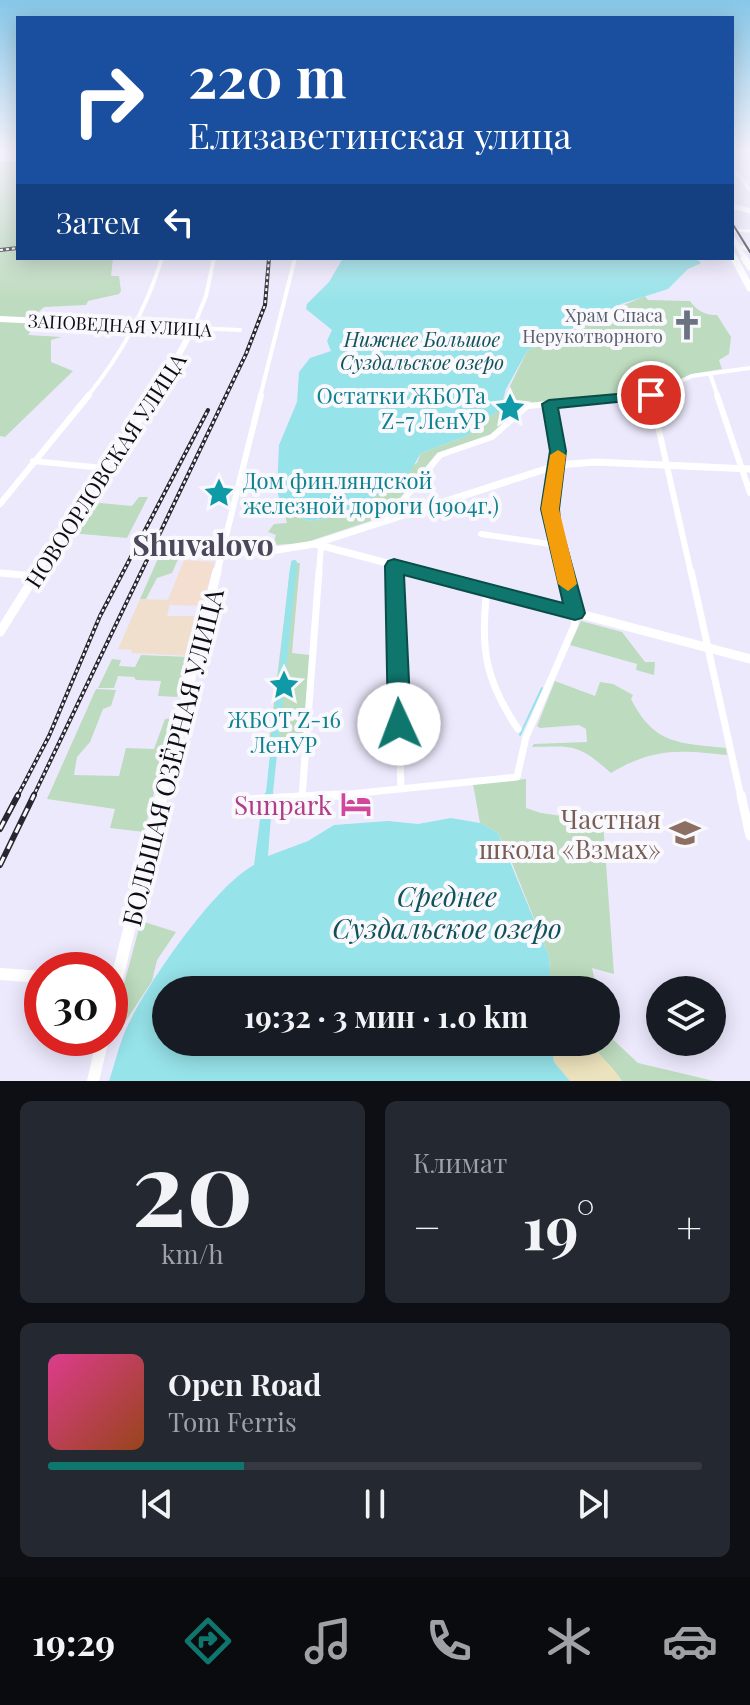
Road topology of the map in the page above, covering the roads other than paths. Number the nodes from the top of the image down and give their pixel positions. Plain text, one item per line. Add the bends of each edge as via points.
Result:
1 (734, 240) edge
2 (737, 245) junction
3 (750, 250) edge
4 (734, 258) edge
5 (161, 260) edge
6 (214, 260) edge
7 (295, 260) edge
8 (750, 267) edge
9 (750, 288) edge
10 (0, 319) edge
11 (135, 325) junction
12 (193, 328) junction
13 (240, 330) dead end
14 (750, 368) edge
15 (710, 374) junction
16 (651, 395) junction
17 (549, 404) junction
18 (33, 461) junction
19 (558, 465) junction
20 (667, 465) junction
21 (103, 468) junction
22 (746, 469) edge
23 (750, 493) edge
24 (401, 502) junction
25 (0, 504) edge
26 (411, 512) junction
27 (387, 520) junction
28 (481, 534) dead end
29 (338, 536) junction
30 (317, 545) junction
31 (557, 545) junction
32 (339, 551) junction
33 (222, 552) junction
34 (394, 566) junction
35 (0, 573) edge
36 (35, 576) junction
37 (487, 590) junction
38 (575, 613) junction
39 (0, 632) edge
40 (708, 648) junction
41 (750, 659) edge
42 (518, 729) dead end
43 (401, 788) junction
44 (302, 798) junction
45 (247, 800) dead end
46 (750, 836) edge
47 (121, 952) edge
48 (0, 974) edge
49 (24, 976) edge
50 (99, 1056) edge
51 (93, 1081) edge

1 - 2 main road
2 - 3 street
2 - 8 main road
4 - 9 main road
5 - 11 street
6 - 12 street, НОВООРЛОВСКАЯ УЛИЦА
7 - 33 street
10 - 11 street, ЗАПОВЕДНАЯ УЛИЦА
11 - 12 street, ЗАПОВЕДНАЯ УЛИЦА
11 - 18 street via 95,387
12 - 13 street, ЗАПОВЕДНАЯ УЛИЦА
12 - 21 street, НОВООРЛОВСКАЯ УЛИЦА via 161,391
14 - 15 street
15 - 16 street via 692,376
15 - 22 street
16 - 17 street
16 - 20 street
17 - 19 street
17 - 24 street via 527,406 492,437 440,455
18 - 21 street
18 - 25 street
19 - 20 street
19 - 26 street
19 - 31 street via 550,509
20 - 22 street
20 - 40 street
21 - 36 street, НОВООРЛОВСКАЯ УЛИЦА
22 - 23 street
24 - 26 street
24 - 27 street
26 - 27 street
27 - 29 street
28 - 31 street
29 - 30 street
29 - 32 street via 333,545
30 - 32 street
30 - 33 street via 271,551 235,544
30 - 44 street
31 - 38 street
32 - 34 street
33 - 47 street, БОЛЬШАЯ ОЗЁРНАЯ УЛИЦА
34 - 37 street
34 - 43 street
35 - 36 street
36 - 39 street, НОВООРЛОВСКАЯ УЛИЦА
37 - 38 street
37 - 42 street via 482,639 489,678 497,701
38 - 40 street
38 - 43 street via 575,624 526,737 517,777
40 - 41 street
40 - 46 street
43 - 44 street
44 - 45 street
48 - 49 street
50 - 51 street

